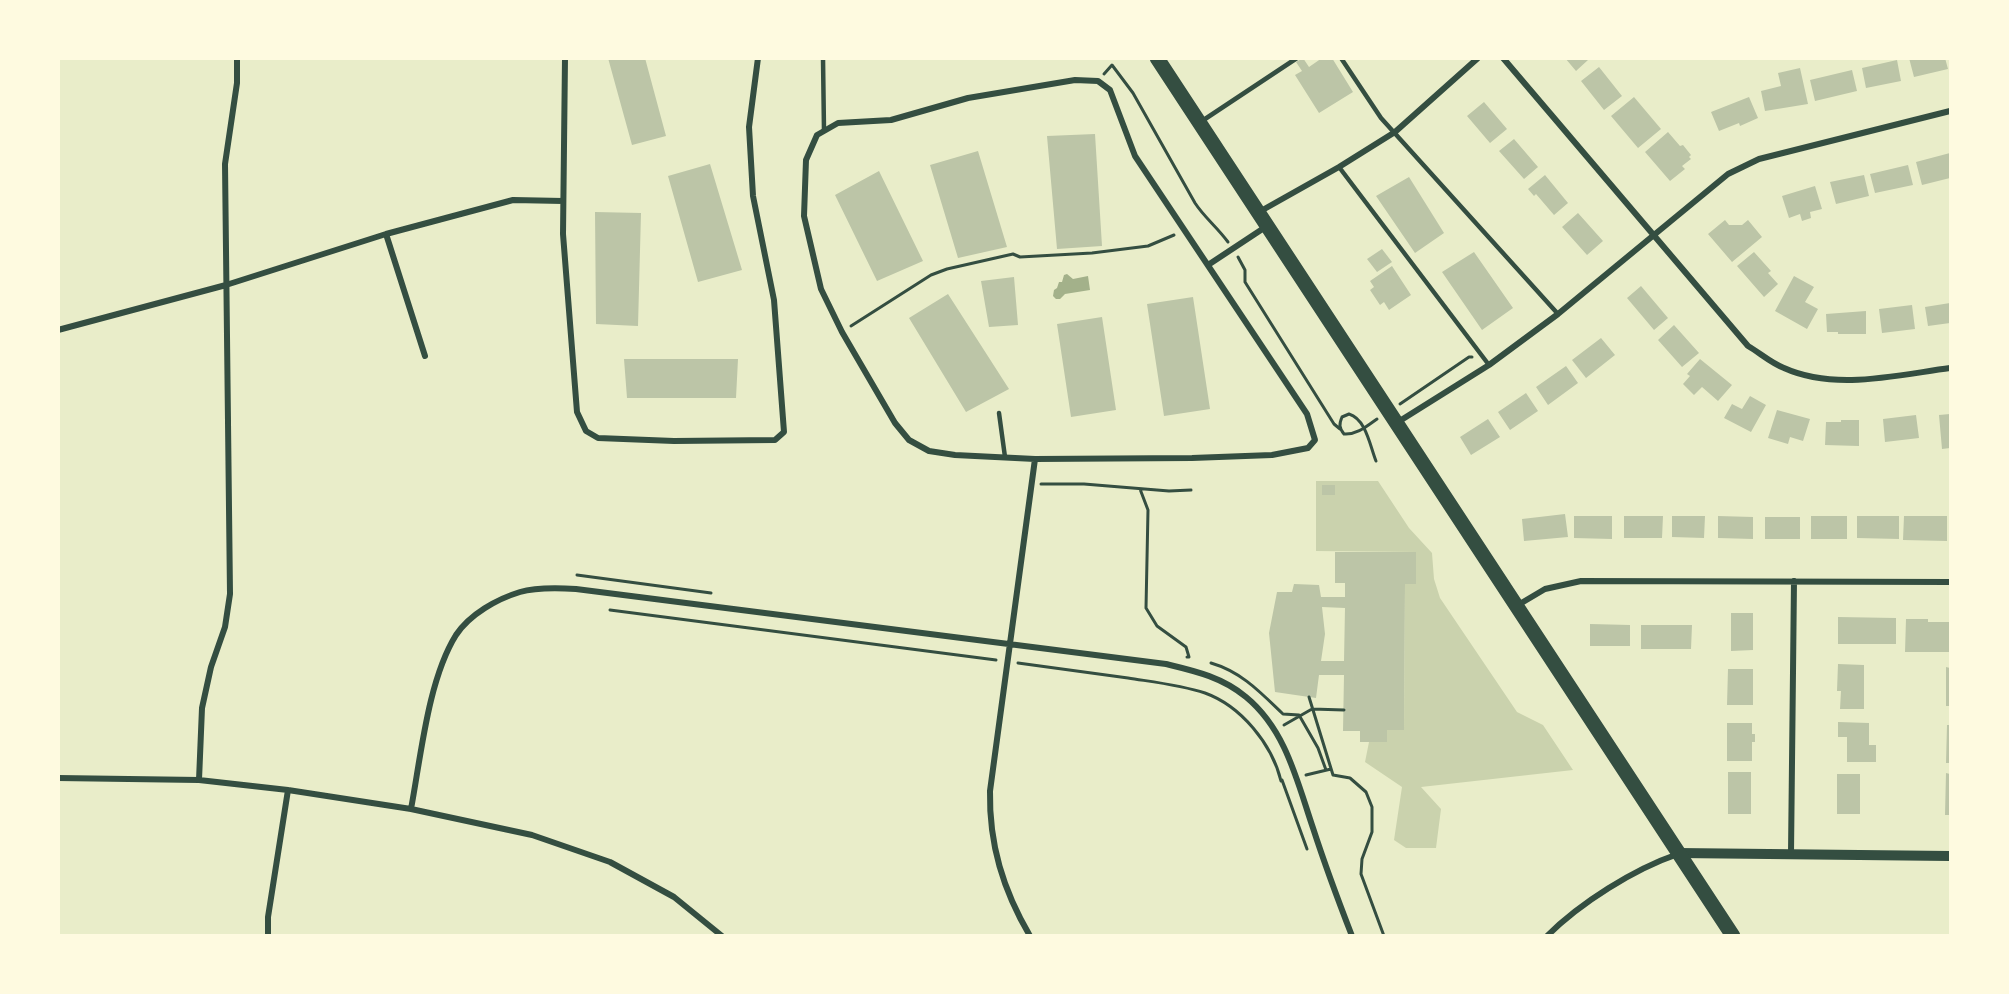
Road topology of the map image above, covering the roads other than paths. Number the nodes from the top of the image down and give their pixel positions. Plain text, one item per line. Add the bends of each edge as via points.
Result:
1 (237, 58) edge
2 (565, 58) edge
3 (758, 58) edge
4 (823, 58) edge
5 (1157, 58) edge
6 (1297, 58) edge
7 (1341, 58) edge
8 (1478, 58) edge
9 (1503, 58) edge
10 (1950, 111) edge
11 (1199, 123) junction
12 (824, 131) junction
13 (1395, 132) junction
14 (1339, 167) junction
15 (563, 201) junction
16 (1258, 213) junction
17 (1267, 226) junction
18 (386, 234) junction
19 (1654, 236) junction
20 (1208, 265) junction
21 (226, 285) junction
22 (1558, 314) junction
23 (58, 330) edge
24 (425, 356) dead end
25 (1489, 364) junction
26 (1950, 368) edge
27 (999, 413) dead end
28 (1398, 423) junction
29 (1005, 457) junction
30 (1035, 459) junction
31 (1794, 581) junction
32 (1950, 582) edge
33 (1517, 606) junction
34 (1010, 644) junction
35 (58, 778) edge
36 (199, 780) junction
37 (288, 790) junction
38 (411, 809) junction
39 (1678, 853) junction
40 (1791, 853) junction
41 (1950, 856) edge
42 (268, 936) edge
43 (722, 936) edge
44 (1030, 936) edge
45 (1352, 936) edge
46 (1547, 936) edge
47 (1733, 936) edge

1 - 21 street via 225,164
2 - 15 street
3 - 15 street via 749,127 753,196 774,300 784,432 775,440 598,438 586,431 577,412
4 - 12 lane
5 - 11 main road
6 - 11 lane
7 - 13 lane via 1380,118
8 - 13 street
9 - 19 street
10 - 19 street via 1759,159 1728,174
11 - 16 main road
12 - 20 street via 838,123 891,120 968,98 1075,80 1098,81 1110,90 1135,156
12 - 29 street via 817,135 806,160 804,216 821,289 842,332 909,440 929,450 954,455
13 - 14 street
13 - 22 lane
14 - 16 street
14 - 25 lane
15 - 18 street via 513,200
16 - 17 main road
17 - 20 street
17 - 28 main road
18 - 21 street
18 - 24 street
19 - 22 street
19 - 26 street via 1748,346 1784,368 1819,378 1853,380
20 - 30 street via 1307,414 1315,440 1308,448 1272,455
21 - 23 street
21 - 36 street via 230,594 225,627 202,708
22 - 25 street
25 - 28 street
27 - 29 lane
28 - 33 main road
29 - 30 street
30 - 34 street
31 - 32 street
31 - 33 street via 1581,581 1545,590
31 - 40 street
33 - 39 main road
34 - 38 street via 576,589 521,591 485,607 458,633 442,663
34 - 44 street via 992,767 990,811 1002,875
34 - 45 street via 1167,664 1210,675 1245,696 1276,730 1294,770
35 - 36 street
36 - 37 street
37 - 38 street
37 - 42 street
38 - 43 street via 532,835 610,862 674,897
39 - 40 street
39 - 46 street via 1623,880
39 - 47 main road
40 - 41 street

